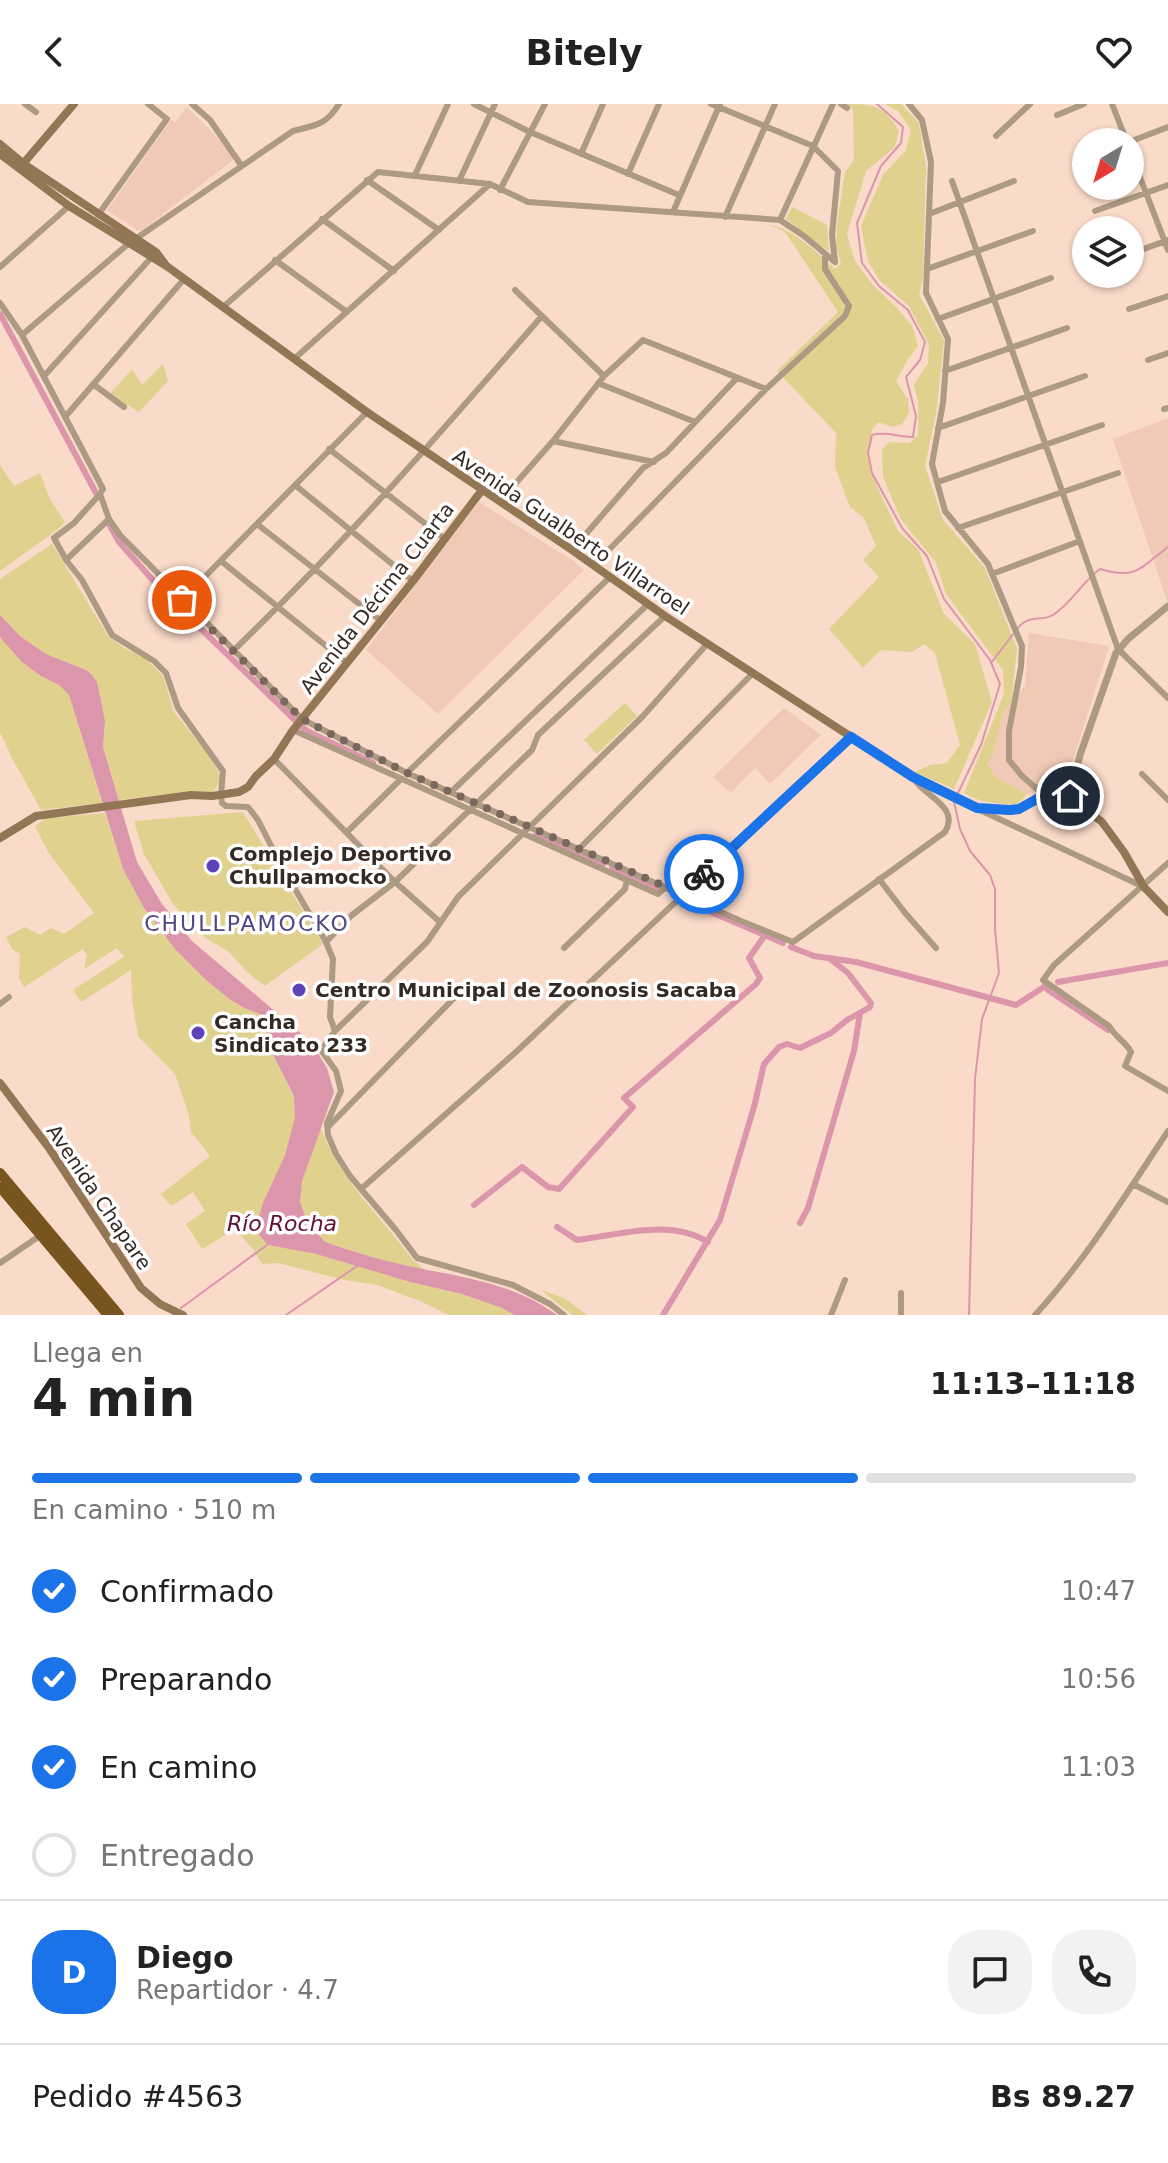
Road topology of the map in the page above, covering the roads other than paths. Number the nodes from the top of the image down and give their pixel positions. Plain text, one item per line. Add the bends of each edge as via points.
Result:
1 (25, 104) edge
2 (74, 104) edge
3 (148, 104) edge
4 (192, 104) edge
5 (339, 104) edge
6 (448, 104) edge
7 (474, 104) edge
8 (495, 104) edge
9 (545, 104) edge
10 (603, 104) edge
11 (659, 104) edge
12 (775, 104) edge
13 (833, 104) edge
14 (909, 104) edge
15 (1030, 104) edge
16 (1084, 104) edge
17 (1112, 104) edge
18 (716, 105) edge
19 (36, 112) dead end
20 (491, 112) junction
21 (1057, 115) dead end
22 (766, 126) junction
23 (1168, 127) edge
24 (1122, 128) edge
25 (530, 132) junction
26 (996, 136) dead end
27 (1144, 136) edge
28 (0, 144) edge
29 (813, 146) junction
30 (0, 154) edge
31 (581, 154) junction
32 (241, 165) junction
33 (22, 166) junction
34 (628, 174) junction
35 (415, 175) junction
36 (367, 180) junction
37 (459, 181) junction
38 (952, 181) dead end
39 (1014, 181) dead end
40 (490, 184) junction
41 (1168, 185) edge
42 (1144, 188) edge
43 (500, 190) junction
44 (1146, 193) junction
45 (679, 195) junction
46 (959, 202) junction
47 (69, 206) junction
48 (1095, 211) dead end
49 (673, 212) junction
50 (929, 214) junction
51 (98, 215) junction
52 (725, 217) junction
53 (322, 219) junction
54 (780, 220) junction
55 (439, 230) junction
56 (1033, 231) dead end
57 (136, 239) junction
58 (1166, 241) edge
59 (128, 244) junction
60 (1144, 249) edge
61 (1168, 250) edge
62 (977, 251) junction
63 (825, 254) junction
64 (151, 258) junction
65 (275, 260) junction
66 (0, 267) edge
67 (168, 267) junction
68 (927, 269) junction
69 (394, 271) junction
70 (1051, 278) dead end
71 (184, 279) junction
72 (515, 290) dead end
73 (1168, 296) edge
74 (994, 299) junction
75 (0, 303) edge
76 (223, 307) junction
77 (1129, 309) dead end
78 (347, 312) junction
79 (542, 316) junction
80 (938, 319) junction
81 (1067, 328) dead end
82 (22, 335) junction
83 (1011, 347) junction
84 (1168, 353) edge
85 (294, 359) junction
86 (1148, 360) dead end
87 (945, 371) junction
88 (44, 376) junction
89 (604, 376) junction
90 (1085, 376) dead end
91 (737, 378) junction
92 (598, 383) junction
93 (93, 384) junction
94 (766, 389) junction
95 (1028, 396) junction
96 (124, 407) dead end
97 (367, 412) junction
98 (65, 417) junction
99 (695, 422) junction
100 (1102, 425) dead end
101 (938, 428) junction
102 (553, 441) junction
103 (1045, 445) junction
104 (329, 449) junction
105 (424, 451) junction
106 (654, 462) junction
107 (1118, 473) dead end
108 (938, 482) junction
109 (295, 485) junction
110 (482, 490) junction
111 (1062, 492) junction
112 (100, 494) junction
113 (386, 494) junction
114 (500, 501) junction
115 (109, 519) junction
116 (257, 524) junction
117 (958, 528) junction
118 (350, 530) junction
119 (445, 539) junction
120 (1080, 541) junction
121 (572, 550) junction
122 (66, 560) junction
123 (221, 561) junction
124 (594, 565) junction
125 (314, 568) junction
126 (992, 574) junction
127 (610, 577) junction
128 (413, 581) junction
129 (182, 600) junction
130 (648, 604) junction
131 (279, 607) junction
132 (1167, 609) edge
133 (665, 616) junction
134 (381, 621) junction
135 (707, 644) junction
136 (1118, 649) junction
137 (233, 651) junction
138 (347, 663) junction
139 (753, 673) junction
140 (1168, 698) edge
141 (302, 719) junction
142 (293, 730) junction
143 (851, 737) junction
144 (274, 759) junction
145 (407, 773) junction
146 (1142, 774) dead end
147 (913, 777) junction
148 (400, 780) junction
149 (451, 792) junction
150 (221, 795) junction
151 (1044, 795) junction
152 (1070, 796) junction
153 (1168, 800) edge
154 (476, 803) junction
155 (977, 808) junction
156 (469, 809) junction
157 (529, 828) junction
158 (347, 832) junction
159 (522, 833) junction
160 (0, 838) edge
161 (578, 850) junction
162 (1168, 863) edge
163 (879, 879) junction
164 (627, 880) junction
165 (395, 882) junction
166 (666, 887) junction
167 (1144, 887) junction
168 (682, 894) junction
169 (1168, 912) edge
170 (440, 922) junction
171 (326, 942) junction
172 (564, 948) dead end
173 (936, 948) dead end
174 (457, 995) dead end
175 (9, 997) dead end
176 (0, 1004) edge
177 (335, 1031) junction
178 (0, 1083) edge
179 (1168, 1091) edge
180 (328, 1128) junction
181 (1168, 1131) edge
182 (0, 1173) edge
183 (1133, 1184) junction
184 (0, 1187) edge
185 (361, 1189) junction
186 (1168, 1202) edge
187 (41, 1235) junction
188 (0, 1263) edge
189 (845, 1280) dead end
190 (901, 1293) dead end
191 (108, 1315) edge
192 (119, 1315) edge
193 (183, 1315) edge
194 (564, 1315) edge
195 (831, 1315) edge
196 (901, 1315) edge
197 (1035, 1315) edge

1 - 19 street
2 - 33 main road
3 - 51 street via 167,119
4 - 32 street via 210,120
5 - 32 street via 330,119 293,131
6 - 35 street
7 - 20 street
8 - 20 street
9 - 25 street
10 - 31 street
11 - 34 street
12 - 22 street
13 - 29 street
14 - 50 street via 922,120 931,162
15 - 26 street
16 - 21 street
17 - 24 street
18 - 22 street
18 - 45 street
20 - 25 street
20 - 37 street
22 - 29 street
22 - 52 street
23 - 27 street
25 - 31 street
25 - 43 street
28 - 33 main road, Avenida Gualberto Villarroel
29 - 54 street
29 - 63 street via 838,171 835,262
30 - 33 main road, Avenida Gualberto Villarroel
31 - 34 street
32 - 57 street
33 - 47 main road, Avenida Gualberto Villarroel
33 - 51 main road, Avenida Gualberto Villarroel
34 - 45 street
35 - 36 street via 378,172
35 - 37 street
36 - 53 street
36 - 55 street
37 - 40 street
38 - 46 street
39 - 46 street
40 - 43 street
40 - 55 street
41 - 44 street
42 - 44 street
43 - 49 street via 528,202
44 - 48 street
44 - 58 street
45 - 49 street
46 - 50 street
46 - 62 street
47 - 59 main road, Avenida Gualberto Villarroel
47 - 66 street
49 - 52 street
50 - 68 street
51 - 57 main road, Avenida Gualberto Villarroel
52 - 54 street
53 - 65 street
53 - 69 street
54 - 63 street
55 - 69 street
56 - 62 street
57 - 59 street
57 - 67 main road, Avenida Gualberto Villarroel
58 - 60 street
58 - 61 street
59 - 64 main road, Avenida Gualberto Villarroel
59 - 82 street
62 - 68 street
62 - 74 street
63 - 94 street via 825,269 849,306 845,316
64 - 67 main road, Avenida Gualberto Villarroel
64 - 88 street
65 - 76 street
65 - 78 street
67 - 71 main road, Avenida Gualberto Villarroel
68 - 80 street via 926,293
69 - 78 street
70 - 74 street
71 - 76 main road, Avenida Gualberto Villarroel
71 - 93 street
72 - 79 street
73 - 77 street
74 - 80 street
74 - 83 street
75 - 82 street
76 - 85 main road, Avenida Gualberto Villarroel
78 - 85 street
79 - 89 street
79 - 105 street
80 - 87 street via 948,339
81 - 83 street
82 - 88 street
83 - 87 street
83 - 95 street
84 - 86 street
85 - 97 main road, Avenida Gualberto Villarroel
87 - 101 street
88 - 98 street
89 - 91 street via 643,340
89 - 92 street
90 - 95 street
91 - 94 street
91 - 99 street
92 - 99 street
92 - 102 street
93 - 96 street
93 - 98 street
94 - 124 street
95 - 101 street
95 - 103 street
97 - 104 street
97 - 105 main road, Avenida Gualberto Villarroel
98 - 112 street via 103,489
99 - 106 street
100 - 103 street
101 - 108 street via 932,464
102 - 106 street
102 - 114 street
103 - 108 street
103 - 111 street
104 - 109 street
104 - 113 street
105 - 110 main road, Avenida Gualberto Villarroel
105 - 113 street
106 - 121 street
107 - 111 street
108 - 117 street via 945,511
109 - 116 street
109 - 118 street
110 - 114 main road, Avenida Gualberto Villarroel
110 - 119 main road, Avenida Décima Cuarta
111 - 117 street
111 - 120 street
112 - 115 street
112 - 122 street via 54,538
113 - 118 street
113 - 119 street
114 - 121 main road, Avenida Gualberto Villarroel
115 - 122 street
115 - 129 street
116 - 123 street
116 - 125 street
117 - 126 street
118 - 125 street
118 - 128 street
119 - 128 main road, Avenida Décima Cuarta
120 - 126 street
120 - 136 street
121 - 124 main road, Avenida Gualberto Villarroel
122 - 150 street via 112,635 166,673 178,708 223,771
123 - 129 street
123 - 131 street
124 - 127 main road, Avenida Gualberto Villarroel
125 - 131 street
125 - 134 street
126 - 151 street via 1022,646 1009,760
127 - 130 main road, Avenida Gualberto Villarroel
127 - 145 street
128 - 134 main road, Avenida Décima Cuarta
129 - 137 street
130 - 133 main road, Avenida Gualberto Villarroel
130 - 149 street
131 - 137 street
131 - 138 street
132 - 136 street
133 - 135 main road, Avenida Gualberto Villarroel
133 - 154 street via 538,735 532,750
134 - 138 main road, Avenida Décima Cuarta
135 - 139 main road, Avenida Gualberto Villarroel
135 - 157 street via 643,716
136 - 140 street
136 - 152 street
137 - 141 street
138 - 141 main road, Avenida Décima Cuarta
139 - 143 main road, Avenida Gualberto Villarroel
139 - 161 street
141 - 142 main road, Avenida Décima Cuarta
141 - 145 street
142 - 144 main road, Avenida Décima Cuarta
142 - 148 street
143 - 147 main road, Avenida Gualberto Villarroel
143 - 168 street
144 - 150 main road, Avenida Décima Cuarta via 248,787
144 - 158 street
145 - 149 street
146 - 153 street
147 - 155 main road, Avenida Gualberto Villarroel
147 - 163 street via 946,809 948,827
148 - 156 street
148 - 158 street
149 - 154 street
150 - 160 main road, Avenida Décima Cuarta via 36,816
150 - 171 street via 226,806 248,807 258,820
151 - 152 main road
151 - 155 main road via 1019,809
152 - 167 main road via 1102,822
154 - 156 street
154 - 157 street
155 - 167 street
156 - 159 street
156 - 165 street
157 - 159 street
157 - 161 street
158 - 165 street
159 - 164 street
159 - 170 street
161 - 166 street
162 - 167 street
163 - 168 street via 793,942
163 - 173 street
164 - 166 street via 658,894
164 - 172 street via 625,889
165 - 170 street
165 - 171 street
166 - 168 street
167 - 169 main road
167 - 179 street via 1043,980 1109,1026 1131,1052 1125,1066
168 - 185 street
170 - 177 street via 427,942
171 - 177 street via 333,959 330,1017
174 - 180 street
175 - 176 street
177 - 180 street via 321,1050 336,1071 341,1091
178 - 193 main road, Avenida Chapare via 141,1288
180 - 185 street via 336,1154
181 - 183 street
182 - 192 highway
183 - 186 street
183 - 197 street
184 - 187 highway
185 - 194 street via 417,1258 513,1285
187 - 188 street
187 - 191 highway
189 - 195 street
190 - 196 street

